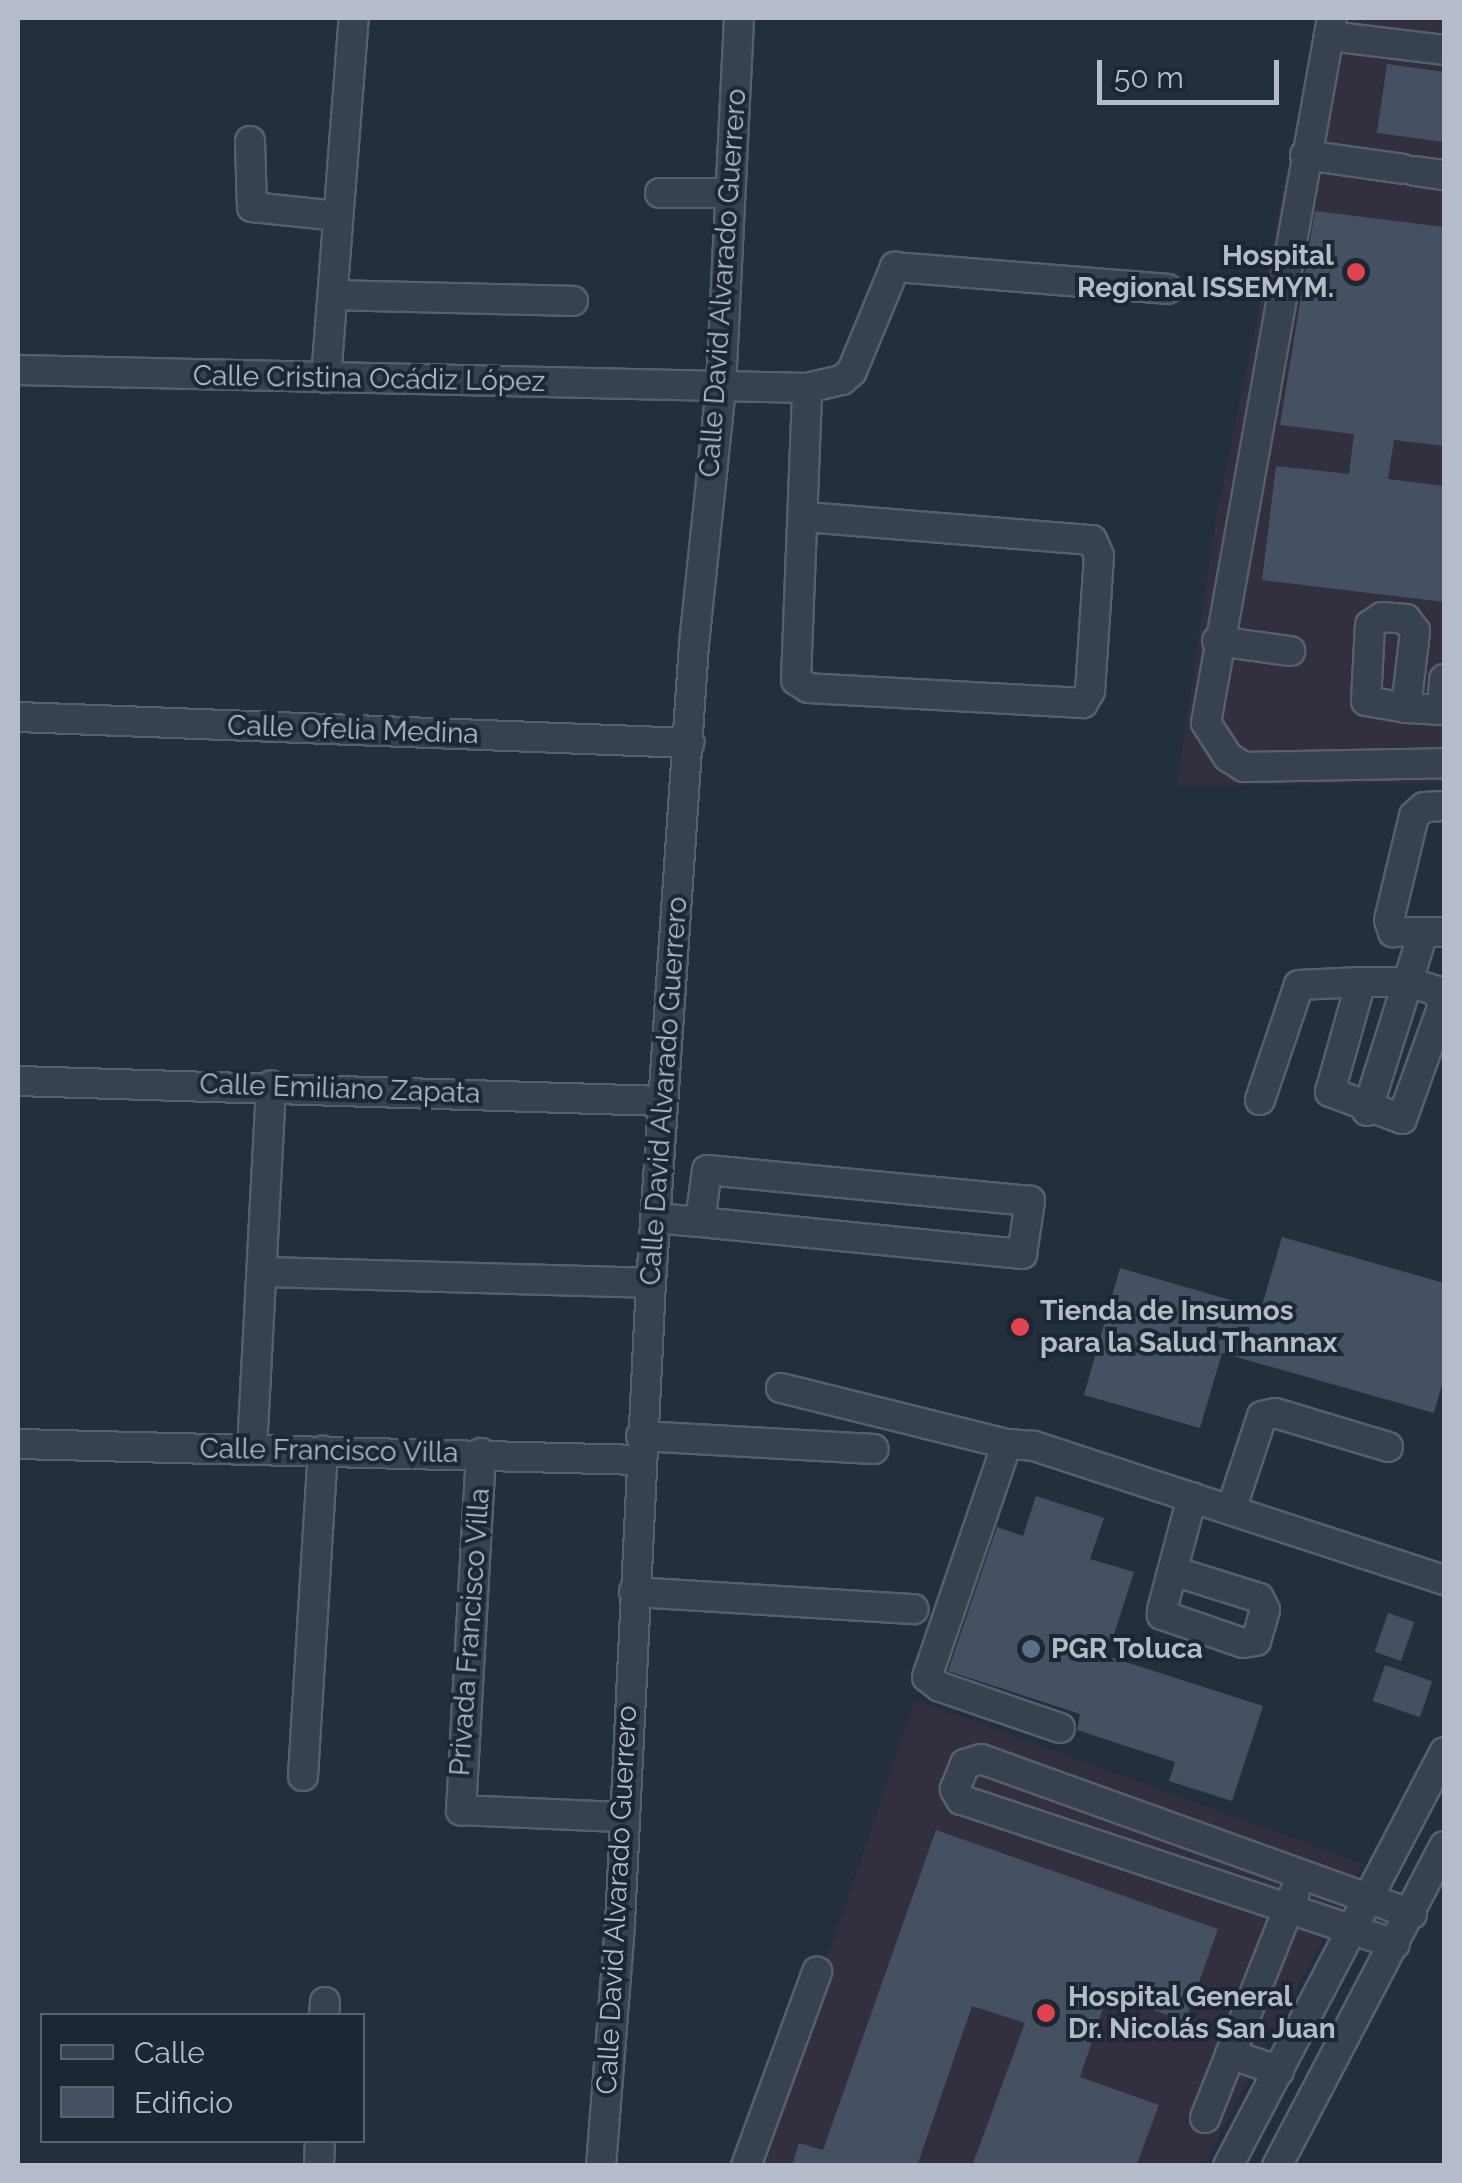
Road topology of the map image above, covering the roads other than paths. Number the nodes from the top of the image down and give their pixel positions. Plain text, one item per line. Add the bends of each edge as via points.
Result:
1 (354, 18) edge
2 (739, 18) edge
3 (1331, 27) edge
4 (1376, 30) edge
5 (1440, 50) edge
6 (250, 141) dead end
7 (1305, 155) junction
8 (1444, 175) edge
9 (660, 192) dead end
10 (730, 194) junction
11 (337, 216) junction
12 (1168, 289) dead end
13 (333, 295) junction
14 (573, 301) dead end
15 (18, 370) edge
16 (326, 378) junction
17 (721, 387) junction
18 (807, 388) junction
19 (805, 517) junction
20 (1218, 642) junction
21 (1290, 651) dead end
22 (1444, 679) edge
23 (1406, 708) dead end
24 (1443, 710) edge
25 (18, 717) edge
26 (688, 743) junction
27 (1444, 763) edge
28 (1444, 806) edge
29 (1434, 933) edge
30 (1362, 982) junction
31 (1408, 982) junction
32 (18, 1081) edge
33 (271, 1085) junction
34 (663, 1100) junction
35 (1260, 1100) dead end
36 (1367, 1111) junction
37 (656, 1218) junction
38 (700, 1222) junction
39 (262, 1272) junction
40 (651, 1284) junction
41 (780, 1388) dead end
42 (18, 1444) edge
43 (1007, 1444) junction
44 (1388, 1447) dead end
45 (641, 1448) junction
46 (874, 1449) dead end
47 (252, 1450) junction
48 (323, 1451) junction
49 (481, 1453) junction
50 (1192, 1498) junction
51 (1231, 1510) junction
52 (1173, 1571) dead end
53 (1444, 1580) edge
54 (634, 1592) junction
55 (913, 1609) dead end
56 (1060, 1728) dead end
57 (1444, 1752) edge
58 (303, 1776) dead end
59 (623, 1816) junction
60 (1444, 1846) edge
61 (1236, 1852) junction
62 (1305, 1876) junction
63 (1225, 1886) junction
64 (1373, 1899) junction
65 (1287, 1906) junction
66 (1412, 1914) junction
67 (1356, 1929) junction
68 (1394, 1944) junction
69 (817, 1972) dead end
70 (1230, 2054) junction
71 (1280, 2071) junction
72 (1205, 2118) dead end
73 (1240, 2161) edge
74 (601, 2166) edge
75 (746, 2166) edge
76 (1277, 2166) edge

1 - 11 street
2 - 10 street, Calle David Alvarado Guerrero
3 - 4 street
3 - 7 street
4 - 5 street
6 - 11 street via 252,207
7 - 8 street
7 - 20 street
9 - 10 street
10 - 17 street, Calle David Alvarado Guerrero
11 - 13 street
12 - 18 street via 895,267 852,372
13 - 14 street
13 - 16 street
15 - 16 street, Calle Cristina Ocádiz López
16 - 17 street, Calle Cristina Ocádiz López
17 - 18 street, Calle Cristina Ocádiz López
17 - 26 street, Calle David Alvarado Guerrero
18 - 19 street
19 - 19 street via 1092,540 1099,556 1090,691 1083,703 808,688 796,680
20 - 21 street
20 - 27 street via 1206,722 1228,757 1244,767
22 - 24 street
23 - 24 street
25 - 26 street, Calle Ofelia Medina
26 - 34 street, Calle David Alvarado Guerrero
28 - 29 street via 1424,807 1414,816 1389,920 1394,932
29 - 31 street
30 - 31 street
30 - 35 street via 1299,984
30 - 36 street via 1329,1085 1336,1097
31 - 36 street
31 - 36 street via 1436,992 1443,1005 1406,1114 1395,1120
32 - 33 street, Calle Emiliano Zapata
33 - 34 street, Calle Emiliano Zapata
33 - 39 street
34 - 37 street, Calle David Alvarado Guerrero
37 - 38 street
37 - 40 street, Calle David Alvarado Guerrero
38 - 38 street via 707,1170 1030,1201 1022,1254
39 - 40 street
39 - 47 street
40 - 45 street, Calle David Alvarado Guerrero
41 - 43 street
42 - 47 street, Calle Francisco Villa
43 - 50 street via 1020,1442
43 - 56 street via 927,1677
44 - 51 street via 1275,1413 1262,1416
45 - 46 street, Calle Francisco Villa
45 - 49 street, Calle Francisco Villa
45 - 54 street, Calle David Alvarado Guerrero
47 - 48 street, Calle Francisco Villa
48 - 49 street, Calle Francisco Villa
48 - 58 street
49 - 59 street, Privada Francisco Villa via 462,1810
50 - 51 street
50 - 52 street
51 - 53 street
54 - 55 street
54 - 59 street, Calle David Alvarado Guerrero
57 - 64 street
59 - 74 street, Calle David Alvarado Guerrero
60 - 66 street
61 - 62 street
61 - 63 street
61 - 63 street via 981,1758 964,1764 955,1789 961,1800
62 - 64 street
62 - 65 street
63 - 65 street
64 - 66 street
64 - 67 street
65 - 67 street
65 - 70 street
66 - 68 street
67 - 68 street
67 - 71 street
68 - 76 street
69 - 75 street
70 - 71 street
70 - 72 street
71 - 73 street

